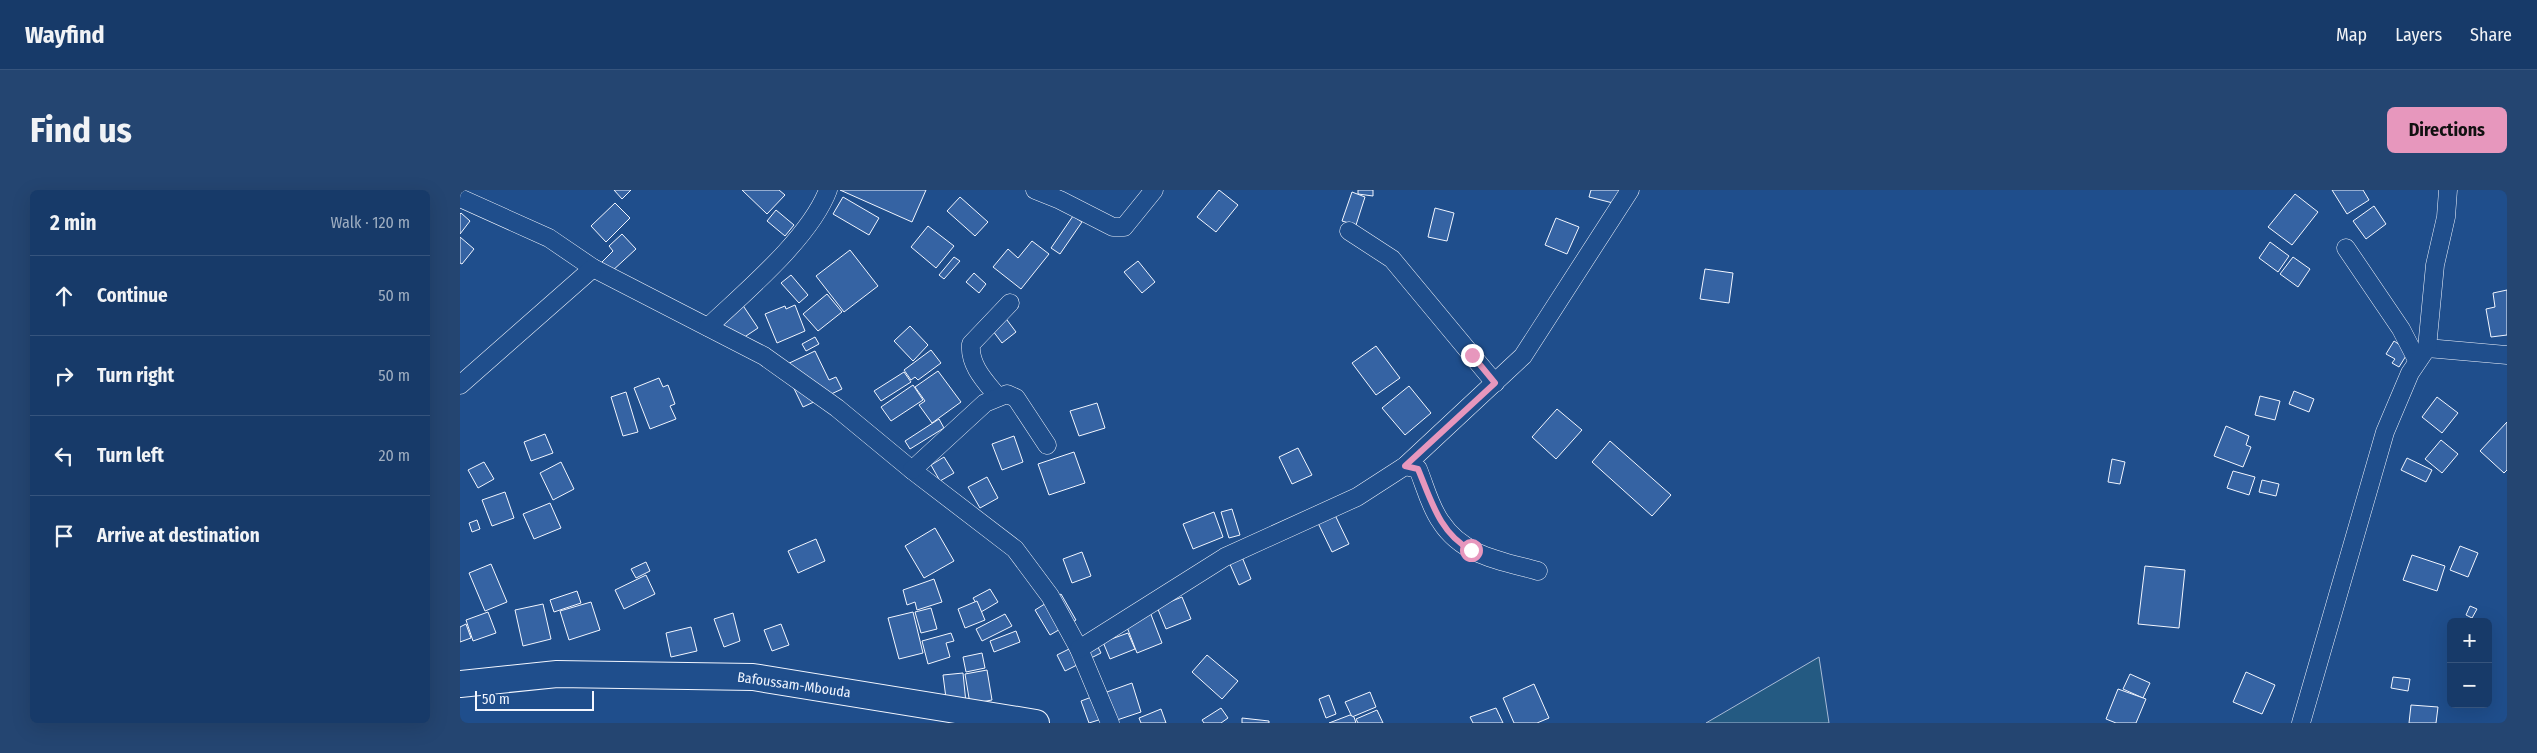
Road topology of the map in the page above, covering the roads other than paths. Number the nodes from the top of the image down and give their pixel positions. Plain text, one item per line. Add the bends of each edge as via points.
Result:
1 (828, 190) edge
2 (1034, 190) edge
3 (1154, 190) edge
4 (1630, 190) edge
5 (2448, 190) edge
6 (460, 198) edge
7 (1349, 231) dead end
8 (2346, 248) dead end
9 (593, 268) junction
10 (1010, 303) dead end
11 (708, 327) junction
12 (2422, 354) junction
13 (2507, 355) edge
14 (1495, 383) junction
15 (460, 385) edge
16 (998, 397) junction
17 (1047, 445) dead end
18 (1405, 466) junction
19 (912, 470) junction
20 (1538, 571) dead end
21 (1079, 649) junction
22 (460, 684) edge
23 (1036, 723) edge
24 (1110, 723) edge
25 (2301, 723) edge

1 - 11 street via 784,253
2 - 3 street via 1113,227 1124,227
4 - 14 street via 1523,356
5 - 12 street
6 - 9 street via 549,238
7 - 14 street via 1392,259
8 - 12 street
9 - 11 street
9 - 15 street
10 - 16 street via 971,344 970,354 977,371
11 - 19 street via 764,356 837,408
12 - 13 street
12 - 25 street via 2386,432
14 - 18 street
16 - 17 street via 1007,394 1016,398
16 - 19 street via 985,403
18 - 20 street via 1418,469 1440,522 1459,544 1484,556
18 - 21 street via 1357,497 1224,557
19 - 21 street via 1016,549 1050,596
21 - 24 street
22 - 23 highway, Bafoussam-Mbouda via 558,674 754,677

